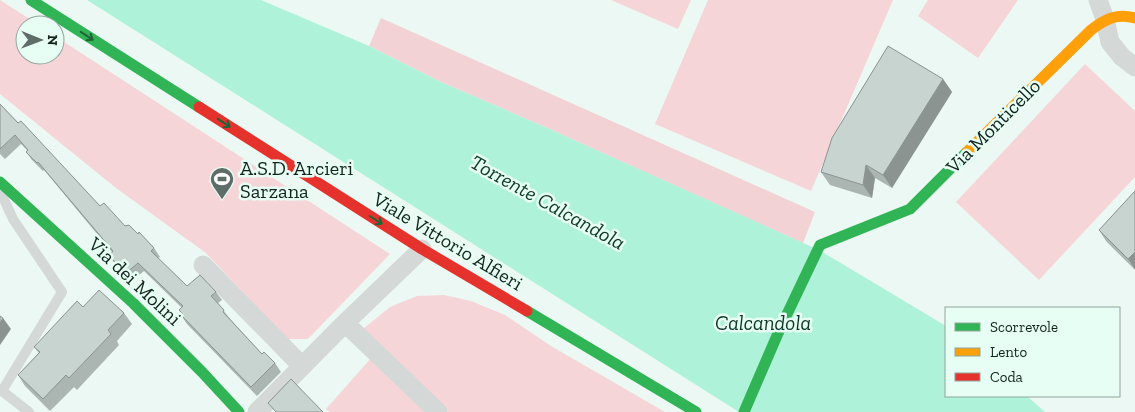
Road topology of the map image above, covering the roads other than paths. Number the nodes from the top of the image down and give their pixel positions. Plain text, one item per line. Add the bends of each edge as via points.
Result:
1 (32, 0) edge
2 (1098, 0) edge
3 (1135, 18) edge
4 (1105, 19) junction
5 (1135, 67) edge
6 (0, 182) edge
7 (0, 190) edge
8 (422, 249) junction
9 (203, 265) dead end
10 (345, 323) junction
11 (302, 366) junction
12 (28, 412) edge
13 (239, 412) edge
14 (257, 412) edge
15 (438, 412) edge
16 (696, 412) edge
17 (744, 412) edge

1 -> 8 street, Viale Vittorio Alfieri
2 - 4 street
3 - 4 street via 1117,15
4 - 5 street via 1110,42
4 - 17 street, Via Monticello via 1078,41 910,209 820,245
6 - 13 street, Via dei Molini via 133,303
7 - 12 lane via 13,219 62,292 2,391
8 - 10 street
8 - 16 street, Viale Vittorio Alfieri
9 - 11 street
10 - 11 street
10 - 15 street
11 - 14 street

